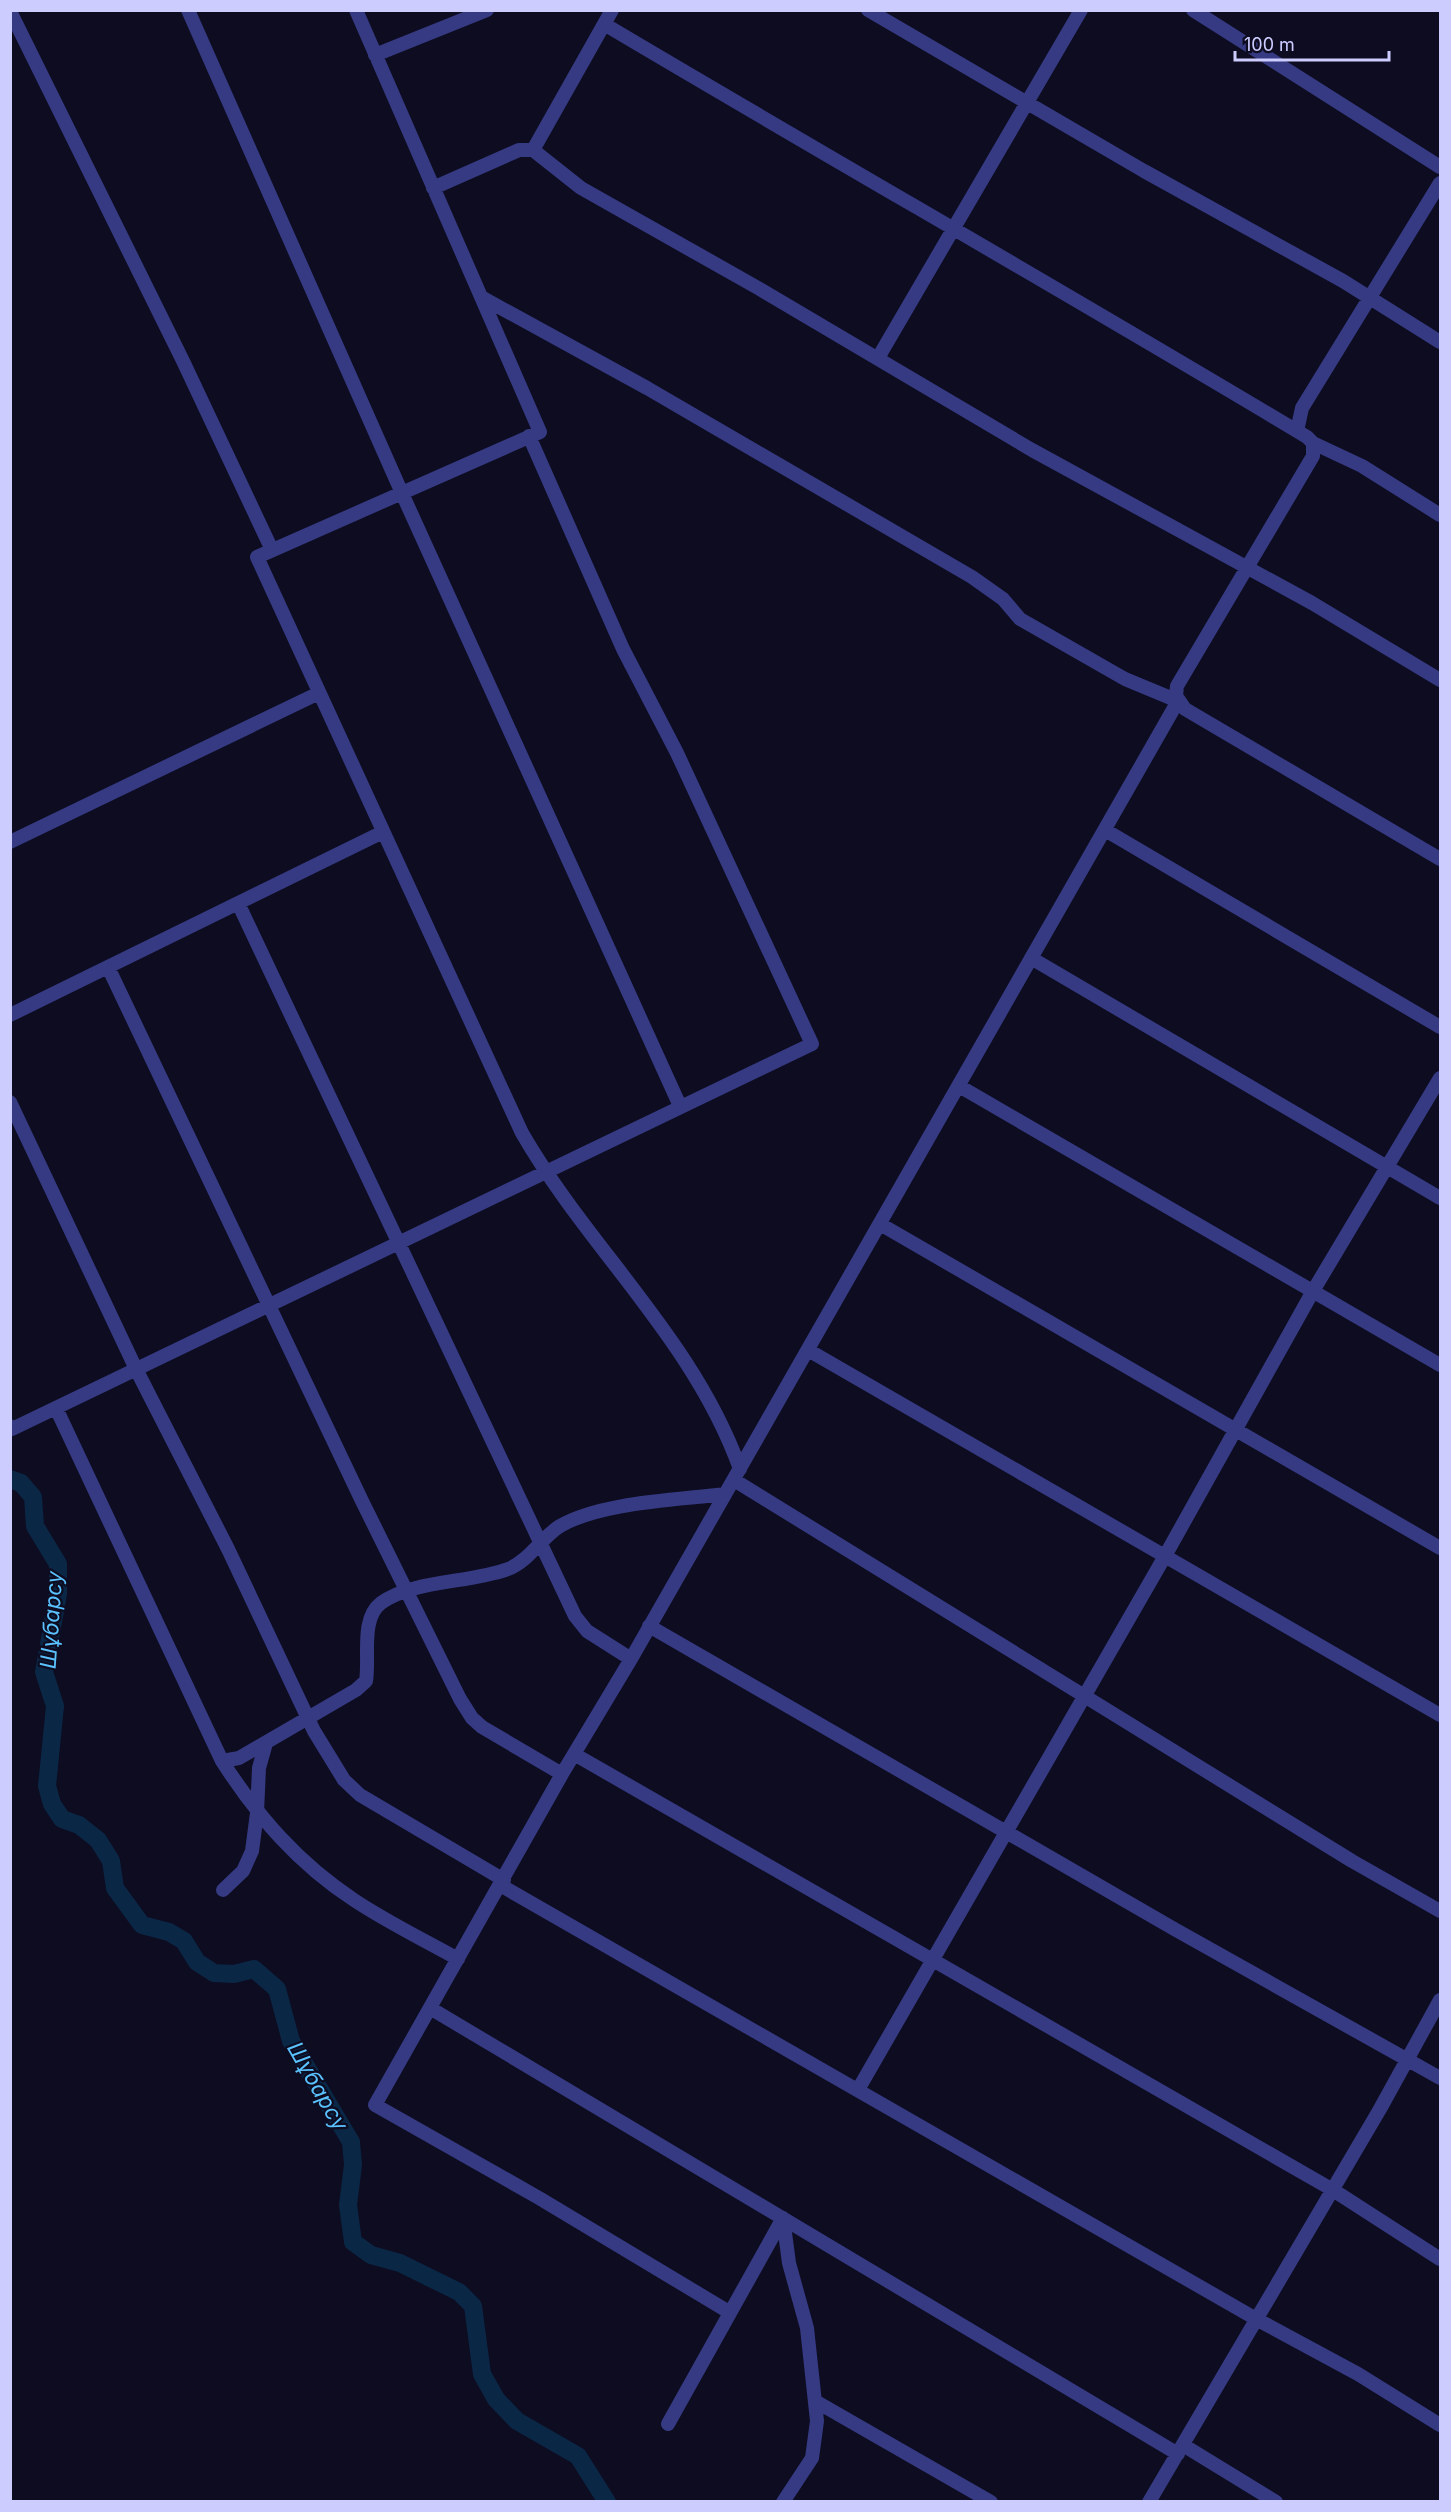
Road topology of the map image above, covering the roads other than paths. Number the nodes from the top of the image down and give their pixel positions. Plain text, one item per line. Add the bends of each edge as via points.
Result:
1 (188, 10) edge
2 (356, 10) edge
3 (487, 10) edge
4 (612, 10) edge
5 (868, 10) edge
6 (1081, 10) edge
7 (1193, 10) edge
8 (10, 11) edge
9 (604, 24) junction
10 (375, 55) junction
11 (1028, 102) junction
12 (534, 150) junction
13 (1440, 167) edge
14 (1440, 183) edge
15 (433, 188) junction
16 (955, 229) junction
17 (481, 297) junction
18 (1371, 298) junction
19 (1440, 342) edge
20 (878, 358) junction
21 (1297, 431) junction
22 (529, 436) junction
23 (1313, 443) junction
24 (401, 492) junction
25 (1440, 515) edge
26 (272, 550) junction
27 (1245, 567) junction
28 (1440, 680) edge
29 (319, 693) junction
30 (1179, 701) junction
31 (1105, 830) junction
32 (383, 832) junction
33 (10, 842) edge
34 (1440, 859) edge
35 (238, 903) junction
36 (1031, 958) junction
37 (108, 967) junction
38 (10, 1015) edge
39 (1440, 1027) edge
40 (1440, 1078) edge
41 (958, 1086) junction
42 (10, 1102) edge
43 (680, 1106) junction
44 (1388, 1166) junction
45 (544, 1172) junction
46 (1440, 1198) edge
47 (880, 1224) junction
48 (400, 1244) junction
49 (1313, 1291) junction
50 (269, 1306) junction
51 (808, 1350) junction
52 (1440, 1365) edge
53 (136, 1370) junction
54 (56, 1408) junction
55 (10, 1426) edge
56 (1235, 1428) junction
57 (737, 1474) junction
58 (725, 1494) junction
59 (540, 1544) junction
60 (1440, 1548) edge
61 (1165, 1556) junction
62 (407, 1592) junction
63 (649, 1626) junction
64 (631, 1659) junction
65 (1084, 1695) junction
66 (1440, 1715) edge
67 (308, 1719) junction
68 (266, 1743) junction
69 (574, 1754) junction
70 (222, 1761) junction
71 (562, 1774) junction
72 (257, 1813) junction
73 (1005, 1831) junction
74 (502, 1882) junction
75 (223, 1890) dead end
76 (1440, 1911) edge
77 (932, 1957) junction
78 (458, 1959) junction
79 (1440, 2000) edge
80 (430, 2008) junction
81 (1409, 2058) junction
82 (1440, 2078) edge
83 (859, 2088) junction
84 (1333, 2190) junction
85 (783, 2218) junction
86 (1440, 2259) edge
87 (729, 2312) junction
88 (1258, 2320) junction
89 (815, 2401) junction
90 (668, 2424) dead end
91 (1440, 2425) edge
92 (1180, 2450) junction
93 (783, 2502) edge
94 (991, 2502) edge
95 (1149, 2502) edge
96 (1276, 2502) edge

1 - 24 street
2 - 10 street
3 - 10 street
4 - 9 street
5 - 11 street
6 - 11 street
7 - 13 street
8 - 26 street
9 - 12 street
9 - 16 street
10 - 15 street
11 - 16 street
11 - 18 street
12 - 15 street via 519,150
12 - 20 street via 581,188
14 - 18 street
15 - 17 street
16 - 20 street
16 - 21 street
17 - 22 street via 540,432
17 - 30 street via 666,399 972,578 1003,599 1020,619 1125,679
18 - 19 street
18 - 21 street via 1302,408
20 - 27 street via 1032,450
21 - 23 street
22 - 24 street
22 - 43 street via 623,649 677,753 812,1044
23 - 25 street via 1362,466
23 - 27 street via 1313,456
24 - 26 street
24 - 43 street
26 - 29 street via 257,557
27 - 28 street
27 - 30 street via 1177,686
29 - 32 street
29 - 33 street
30 - 31 street
30 - 34 street via 1185,710
31 - 36 street
31 - 39 street
32 - 35 street
32 - 45 street via 522,1133
35 - 37 street
35 - 48 street
36 - 41 street
36 - 44 street
37 - 38 street
37 - 50 street
40 - 44 street
41 - 47 street
41 - 49 street
42 - 53 street
43 - 45 street
44 - 46 street
44 - 49 street
45 - 48 street
45 - 57 street via 664,1327 727,1433
47 - 51 street
47 - 56 street
48 - 50 street
48 - 59 street
49 - 52 street
49 - 56 street
50 - 53 street
50 - 62 street
51 - 57 street
51 - 61 street
53 - 54 street
53 - 67 street via 228,1549
54 - 55 street via 12,1429
54 - 70 street
56 - 60 street
56 - 61 street
57 - 58 street
57 - 65 street
58 - 59 street via 624,1506 560,1526
58 - 63 street
59 - 62 street via 510,1569
59 - 64 street via 575,1616 587,1631
61 - 65 street
61 - 66 street
62 - 67 street via 380,1604 370,1619 366,1681
62 - 71 street via 472,1718
63 - 64 street
63 - 73 street
64 - 69 street
65 - 73 street
65 - 76 street
67 - 68 street
67 - 74 street via 344,1780 360,1795
68 - 70 street via 238,1758
68 - 72 street via 259,1768
69 - 71 street
69 - 77 street
70 - 72 street
71 - 74 street
72 - 75 street via 252,1851 243,1871
72 - 78 street via 296,1855 354,1900
73 - 77 street
73 - 81 street via 1348,2028
74 - 78 street
74 - 83 street
77 - 83 street
77 - 84 street
78 - 80 street
79 - 81 street
80 - 85 street
80 - 87 street via 375,2105
81 - 82 street
81 - 84 street
83 - 88 street
84 - 86 street
84 - 88 street
85 - 87 street
85 - 89 street via 789,2263 807,2328
85 - 92 street
87 - 90 street
88 - 91 street via 1358,2374
88 - 92 street
89 - 93 street via 818,2421 812,2458
89 - 94 street
92 - 95 street
92 - 96 street

